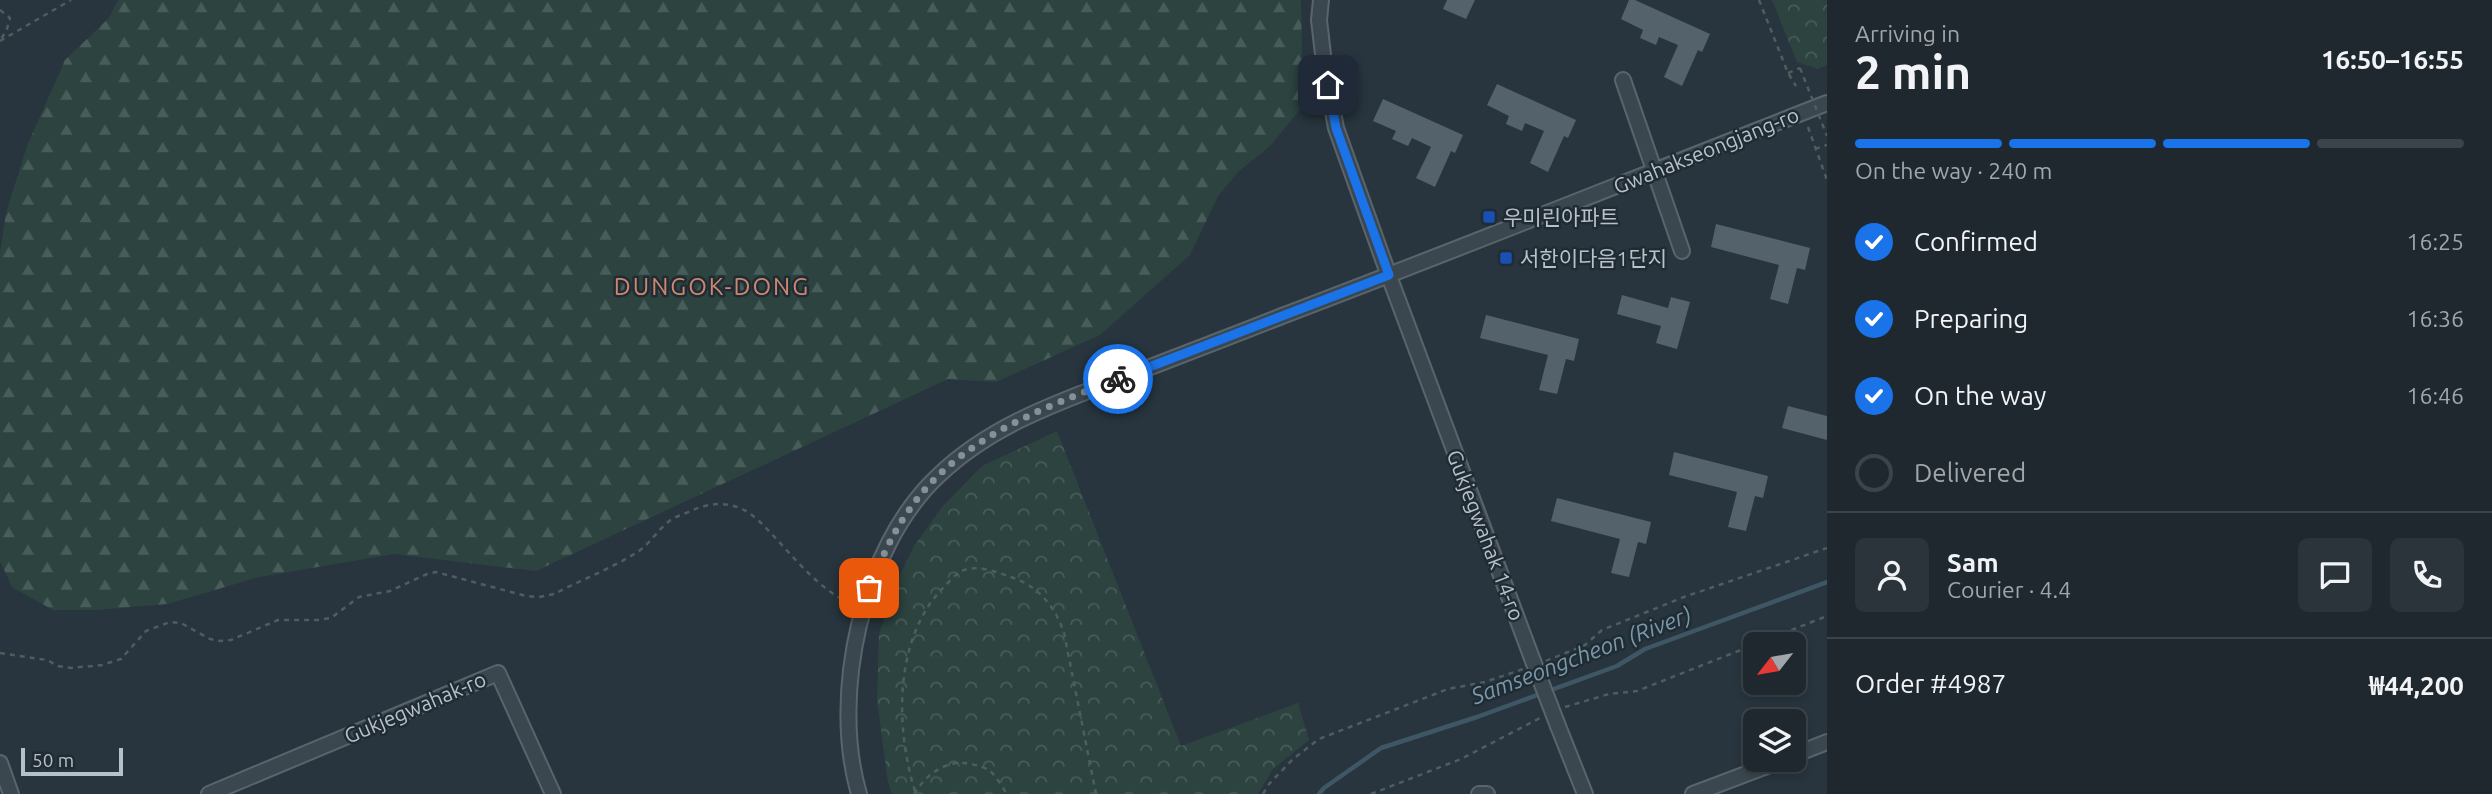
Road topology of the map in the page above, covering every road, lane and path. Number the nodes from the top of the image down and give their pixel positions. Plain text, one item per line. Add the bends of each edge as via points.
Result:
1 (71, 0) edge
2 (1321, 0) edge
3 (1759, 0) edge
4 (0, 10) edge
5 (0, 41) edge
6 (1788, 74) junction
7 (1623, 80) dead end
8 (1796, 86) dead end
9 (1827, 103) edge
10 (1808, 127) dead end
11 (1827, 136) edge
12 (1827, 145) edge
13 (1815, 149) junction
14 (1654, 171) junction
15 (1827, 180) edge
16 (1682, 251) dead end
17 (1389, 275) junction
18 (863, 610) junction
19 (1827, 616) edge
20 (1786, 632) edge
21 (0, 653) edge
22 (1827, 743) edge
23 (1806, 751) edge
24 (0, 763) edge
25 (1751, 772) edge
26 (854, 792) edge
27 (914, 793) edge
28 (11, 794) edge
29 (209, 794) edge
30 (552, 794) edge
31 (1007, 794) edge
32 (1096, 794) edge
33 (1479, 794) edge
34 (1486, 794) edge
35 (1585, 794) edge
36 (1693, 794) edge

1 - 5 path
2 - 17 street, Gukjegwahak 14-ro via 1324,63 1336,128
3 - 6 path
4 - 5 path via 10,18
6 - 8 path
6 - 11 path, bridge via 1800,68
7 - 14 street
9 - 14 street, Gwahakseongjang-ro
10 - 13 path
12 - 13 path
13 - 15 path
14 - 16 street
14 - 17 street, Gwahakseongjang-ro
17 - 18 street, Gwahakseongjang-ro via 1054,404 986,437 938,476 905,515 879,564
17 - 35 street, Gukjegwahak 14-ro, bridge
18 - 21 path via 823,586 757,519 728,503 714,503 669,521 638,552 554,594 526,596 436,572 390,591 359,597 331,618 278,620 231,640 210,639 170,622 146,631 121,659 102,665 71,668
18 - 26 street, Gwahakseongjang-ro via 847,715
19 - 20 path
22 - 23 street
24 - 28 street
25 - 36 street
27 - 31 path via 926,777 946,765 965,762 989,770
27 - 32 path via 902,717 909,652 934,597 956,575 972,569 996,571 1019,580 1048,601 1058,615
29 - 30 street, Gukjegwahak-ro via 498,673
33 - 34 street

